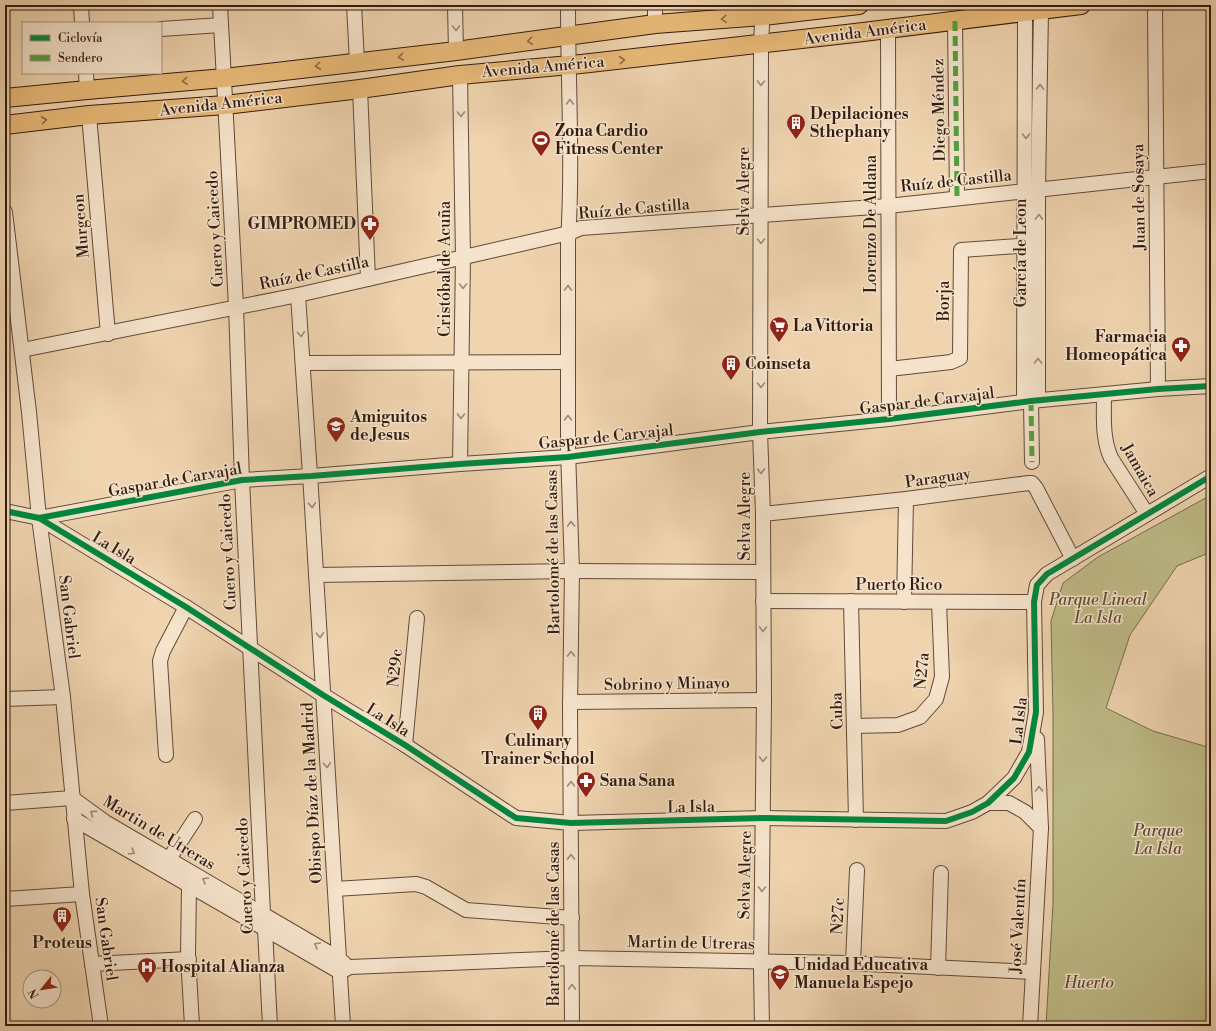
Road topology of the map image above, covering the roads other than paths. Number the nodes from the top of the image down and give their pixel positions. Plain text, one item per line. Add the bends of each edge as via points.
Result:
1 (80, 5) edge
2 (220, 5) edge
3 (354, 5) edge
4 (455, 5) edge
5 (568, 5) edge
6 (655, 5) edge
7 (858, 5) edge
8 (1081, 5) edge
9 (1155, 5) edge
10 (763, 10) edge
11 (1033, 11) junction
12 (956, 21) junction
13 (82, 22) edge
14 (654, 24) junction
15 (221, 25) junction
16 (162, 29) edge
17 (888, 29) junction
18 (568, 35) junction
19 (760, 44) junction
20 (456, 51) junction
21 (357, 62) junction
22 (570, 66) junction
23 (460, 75) junction
24 (224, 78) junction
25 (86, 81) edge
26 (360, 89) junction
27 (5, 98) edge
28 (225, 105) junction
29 (89, 115) junction
30 (5, 125) edge
31 (1211, 171) edge
32 (1156, 176) junction
33 (1032, 190) junction
34 (957, 198) junction
35 (888, 206) junction
36 (5, 212) edge
37 (761, 215) junction
38 (569, 233) junction
39 (7, 238) edge
40 (1032, 245) junction
41 (463, 257) junction
42 (368, 279) junction
43 (298, 295) junction
44 (236, 306) junction
45 (108, 334) junction
46 (22, 350) junction
47 (568, 362) junction
48 (303, 363) junction
49 (462, 364) junction
50 (889, 368) junction
51 (1211, 386) edge
52 (1158, 389) junction
53 (1104, 395) junction
54 (1031, 401) junction
55 (889, 419) junction
56 (760, 432) junction
57 (568, 457) junction
58 (1032, 462) dead end
59 (460, 464) junction
60 (310, 476) junction
61 (1211, 476) edge
62 (242, 480) junction
63 (906, 499) junction
64 (5, 511) edge
65 (762, 514) junction
66 (1147, 514) junction
67 (39, 518) junction
68 (1073, 559) junction
69 (572, 571) junction
70 (762, 572) junction
71 (316, 575) junction
72 (763, 601) junction
73 (851, 601) junction
74 (904, 602) junction
75 (940, 602) junction
76 (1034, 602) junction
77 (186, 607) junction
78 (417, 618) dead end
79 (250, 648) junction
80 (323, 695) junction
81 (63, 697) junction
82 (5, 699) edge
83 (764, 700) junction
84 (570, 702) junction
85 (1036, 712) junction
86 (854, 726) junction
87 (405, 746) junction
88 (166, 755) dead end
89 (72, 798) junction
90 (5, 803) edge
91 (988, 803) junction
92 (762, 818) junction
93 (74, 819) junction
94 (195, 819) dead end
95 (856, 820) junction
96 (571, 823) junction
97 (1041, 828) junction
98 (169, 859) junction
99 (857, 870) dead end
100 (941, 873) dead end
101 (189, 885) junction
102 (335, 889) junction
103 (82, 894) junction
104 (5, 899) edge
105 (263, 913) junction
106 (572, 918) junction
107 (265, 928) junction
108 (572, 958) junction
109 (189, 959) junction
110 (761, 961) junction
111 (853, 963) junction
112 (92, 964) junction
113 (342, 966) junction
114 (938, 968) junction
115 (1033, 972) junction
116 (101, 1026) edge
117 (192, 1026) edge
118 (270, 1026) edge
119 (343, 1026) edge
120 (572, 1026) edge
121 (762, 1026) edge
122 (1030, 1026) edge

1 - 13 street
2 - 15 street, Cuero y Caicedo
3 - 21 street
4 -> 20 street
5 - 18 street, Bartolomé de las Casas
6 - 14 street
7 - 10 main road, Avenida América
8 - 11 main road, Avenida América
9 - 32 street, Juan de Sosaya
10 -> 14 main road, Avenida América
10 - 19 street, Selva Alegre
11 - 12 main road, Avenida América
11 - 33 street, García de Leon
12 - 17 main road, Avenida América
12 - 34 street, Diego Méndez
14 - 18 main road, Avenida América
15 - 16 street
15 - 24 street, Cuero y Caicedo
17 - 19 main road, Avenida América
17 - 35 street, Lorenzo De Aldana
18 -> 20 main road, Avenida América
18 - 22 street, Bartolomé de las Casas
22 -> 19 main road, Avenida América
19 -> 37 street, Selva Alegre
20 -> 21 main road, Avenida América
21 -> 24 main road, Avenida América
22 - 23 main road, Avenida América
38 -> 22 street, Bartolomé de las Casas
23 - 26 main road, Avenida América
23 -> 41 street, Cristóbal de Acuña
24 -> 25 main road, Avenida América
24 - 28 street, Cuero y Caicedo
25 - 27 main road, Avenida América
26 - 28 main road, Avenida América
26 - 42 street
28 - 29 main road, Avenida América
28 - 44 street, Cuero y Caicedo
30 -> 29 main road, Avenida América
29 - 45 street, Murgeon
31 - 32 street, Ruíz de Castilla
32 - 33 street, Ruíz de Castilla
32 - 52 street, Juan de Sosaya
33 - 34 street, Ruíz de Castilla
33 - 40 street, García de Leon
34 - 35 street, Ruíz de Castilla
35 - 37 street, Ruíz de Castilla
35 - 50 street, Lorenzo De Aldana
36 - 39 street, San Gabriel
37 - 38 street, Ruíz de Castilla via 581,228
37 -> 56 street, Selva Alegre
38 - 41 street, Ruíz de Castilla
47 -> 38 street, Bartolomé de las Casas
39 - 46 street, San Gabriel
40 - 50 street, Borja via 961,250 960,358 951,362
40 - 54 street, García de Leon
41 - 42 street, Ruíz de Castilla
41 -> 49 street, Cristóbal de Acuña
42 - 43 street, Ruíz de Castilla
43 - 44 street, Ruíz de Castilla
43 -> 48 street, Obispo Díaz de la Madrid
44 - 45 street, Ruíz de Castilla
44 - 62 street, Cuero y Caicedo
45 - 46 street, Ruíz de Castilla
46 - 67 street, San Gabriel
47 - 49 street
57 -> 47 street, Bartolomé de las Casas
48 - 49 street
48 - 60 street, Obispo Díaz de la Madrid
49 -> 59 street, Cristóbal de Acuña
50 - 55 street, Lorenzo De Aldana
51 - 52 street, Gaspar de Carvajal
52 - 53 street, Gaspar de Carvajal
53 - 54 street, Gaspar de Carvajal
53 - 66 street, Jamaica via 1107,449
54 - 55 street, Gaspar de Carvajal
54 - 58 street, García de Leon
55 - 56 street, Gaspar de Carvajal
56 - 57 street, Gaspar de Carvajal
56 -> 65 street, Selva Alegre
57 - 59 street, Gaspar de Carvajal
69 -> 57 street, Bartolomé de las Casas
59 - 60 street, Gaspar de Carvajal
60 - 62 street, Gaspar de Carvajal
60 -> 71 street, Obispo Díaz de la Madrid
61 - 66 street, La Isla
62 - 67 street, Gaspar de Carvajal
62 - 79 street, Cuero y Caicedo
63 - 65 street, Paraguay
63 - 68 street, Paraguay via 1032,484
63 - 74 street
64 - 67 street, Gaspar de Carvajal
65 - 70 street, Selva Alegre
66 - 68 street, La Isla
67 - 77 street, La Isla
67 - 81 street, San Gabriel
68 - 76 street, La Isla via 1047,574 1037,585
69 - 70 street
69 - 71 street
84 -> 69 street, Bartolomé de las Casas
70 - 72 street, Selva Alegre
71 -> 80 street, Obispo Díaz de la Madrid
72 - 73 street, Puerto Rico
72 -> 83 street, Selva Alegre
73 - 74 street, Puerto Rico
73 - 86 street, Cuba
74 - 75 street, Puerto Rico
75 - 76 street, Puerto Rico
75 - 86 street, N27a via 942,677 936,699 920,718 898,725
76 - 85 street, La Isla
77 - 79 street, La Isla
77 - 88 street via 163,650 160,661
78 - 87 street, N29c
79 - 80 street, La Isla
79 - 105 street, Cuero y Caicedo
80 - 87 street, La Isla
80 -> 102 street, Obispo Díaz de la Madrid
81 - 82 street
81 - 89 street, San Gabriel
83 - 84 street, Sobrino y Minayo
83 -> 92 street, Selva Alegre
96 -> 84 street, Bartolomé de las Casas
85 - 91 street, La Isla via 1029,752 1014,778
97 -> 85 street, José Valentín
86 - 95 street, Cuba
87 - 96 street, La Isla via 512,816
89 - 90 street
89 - 93 street, San Gabriel
98 -> 89 street, Martin de Utreras via 105,822
91 - 95 street, La Isla via 972,812 946,820
91 - 97 street via 1009,803 1025,812
92 - 95 street, La Isla
92 - 96 street, La Isla
92 -> 110 street, Selva Alegre
93 -> 101 street, Martin de Utreras
93 - 103 street, San Gabriel
94 - 98 street
106 -> 96 street, Bartolomé de las Casas
97 - 115 street, José Valentín
105 -> 98 street, Martin de Utreras
99 - 111 street, N27c
100 - 114 street
101 - 107 street, Martin de Utreras
101 - 109 street
102 - 106 street via 416,884 466,910
102 - 113 street, Obispo Díaz de la Madrid
103 - 104 street
103 - 112 street, San Gabriel
105 - 107 street, Cuero y Caicedo
113 -> 105 street, Martin de Utreras
106 - 108 street, Bartolomé de las Casas
107 - 113 street, Martin de Utreras
107 - 118 street, Cuero y Caicedo
108 - 110 street, Martin de Utreras
108 - 113 street, Martin de Utreras
120 -> 108 street, Bartolomé de las Casas
109 - 112 street
109 - 117 street
110 - 111 street, Martin de Utreras
110 - 121 street, Selva Alegre
111 - 114 street, Martin de Utreras
112 - 116 street, San Gabriel
113 - 119 street, Obispo Díaz de la Madrid
114 - 115 street, Martin de Utreras
115 - 122 street, José Valentín

